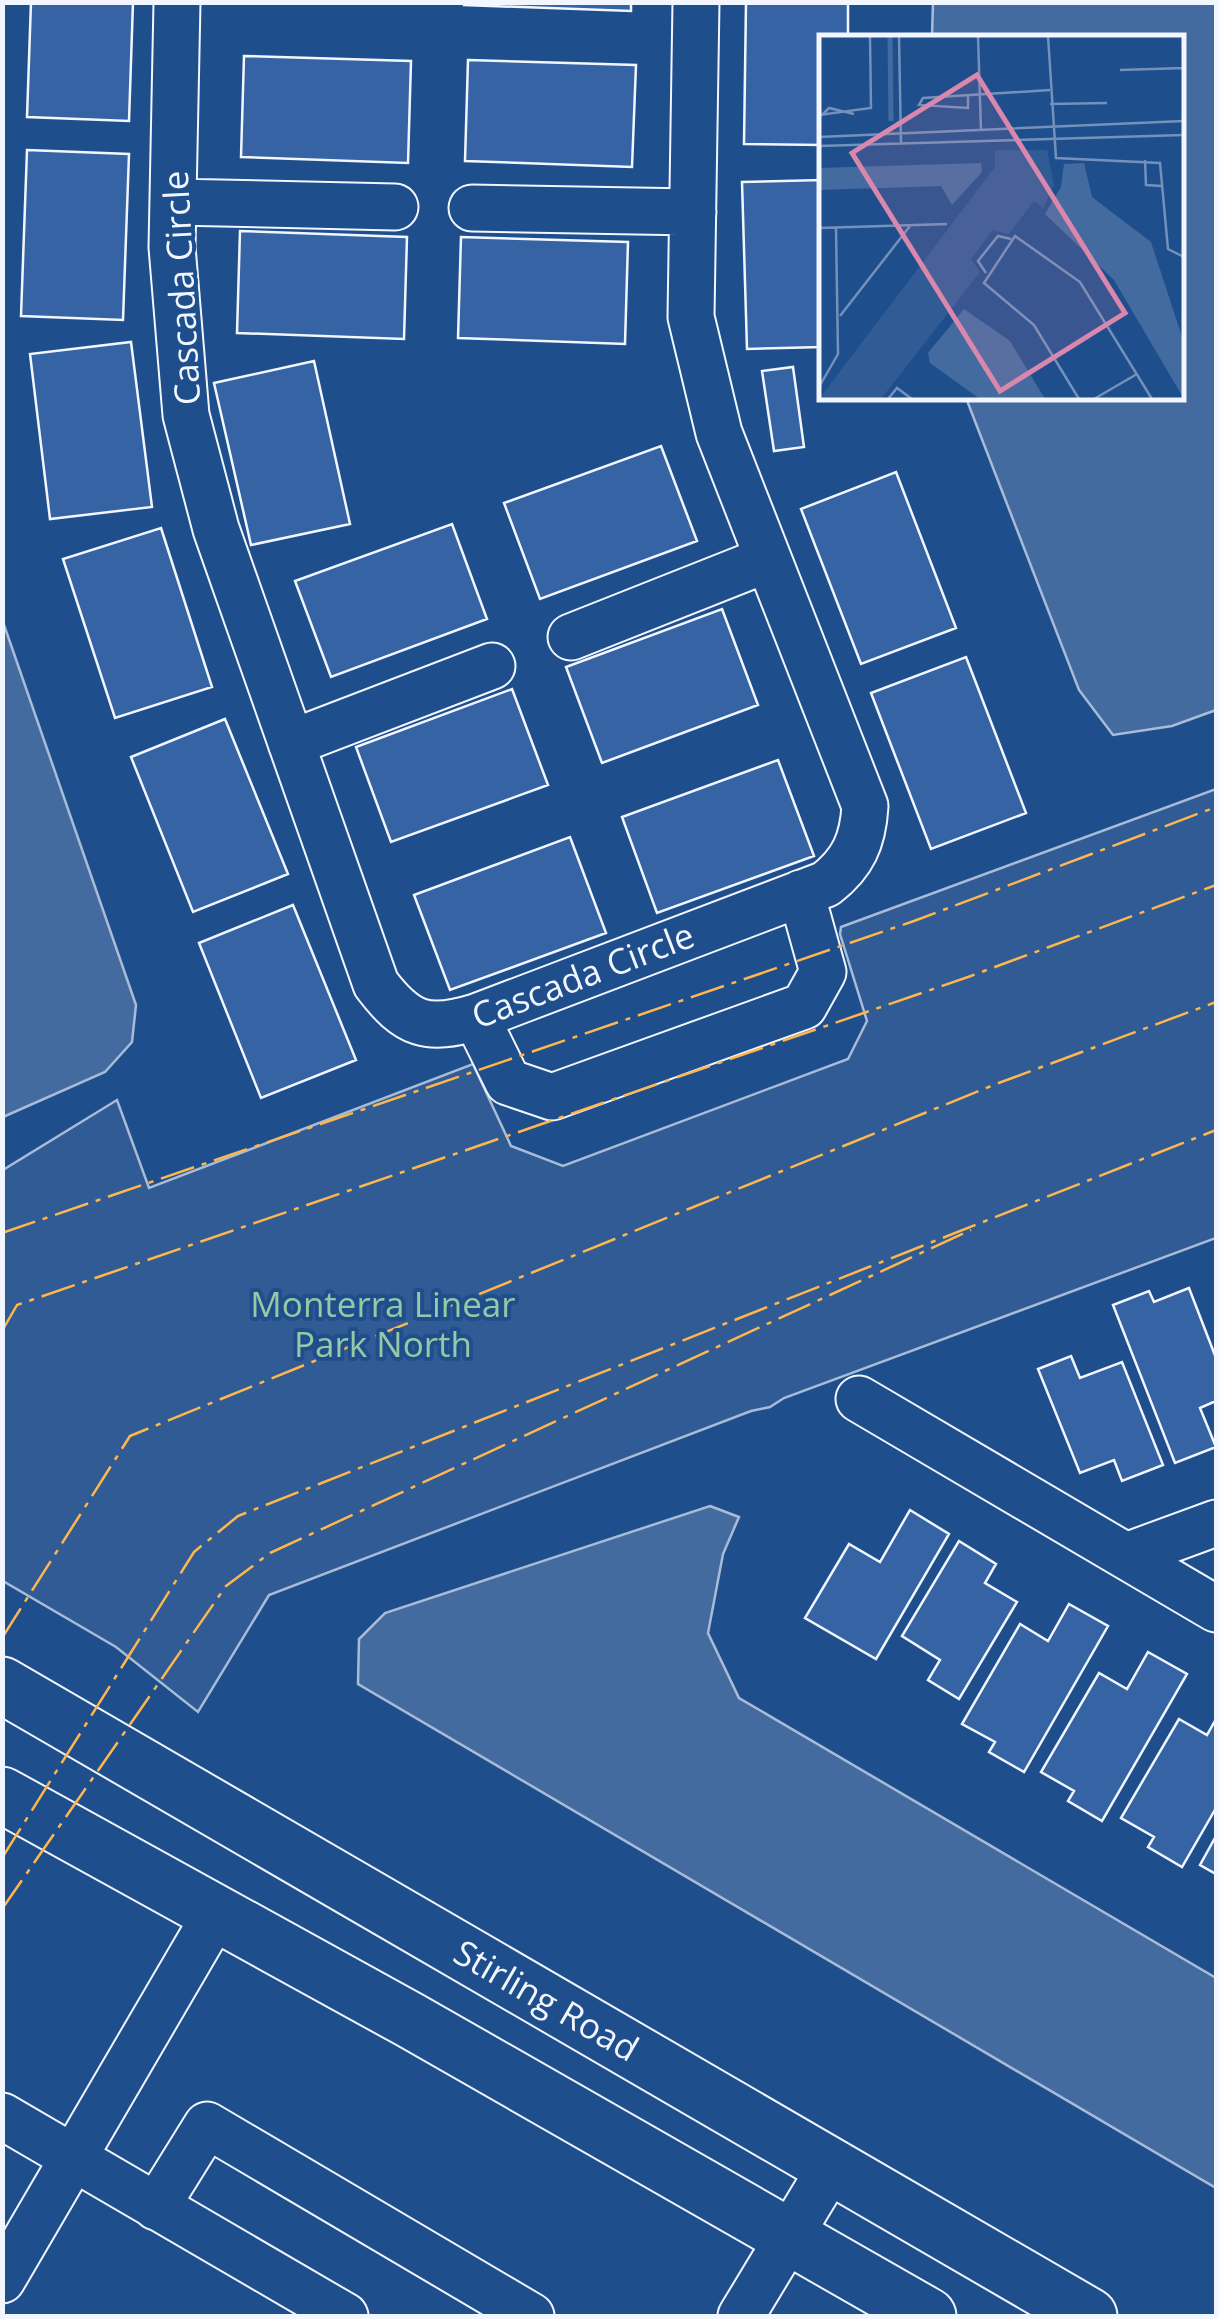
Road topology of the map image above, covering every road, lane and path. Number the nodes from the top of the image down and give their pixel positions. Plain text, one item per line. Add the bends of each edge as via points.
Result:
1 (177, 2) edge
2 (696, 2) edge
3 (174, 202) junction
4 (395, 207) dead end
5 (472, 208) dead end
6 (693, 212) junction
7 (768, 559) junction
8 (571, 637) dead end
9 (492, 666) dead end
10 (291, 742) junction
11 (801, 892) junction
12 (476, 1017) junction
13 (860, 1400) dead end
14 (1216, 1523) edge
15 (1126, 1556) junction
16 (1216, 1608) edge
17 (2, 1685) edge
18 (2, 1795) edge
19 (217, 1912) junction
20 (2, 2116) edge
21 (73, 2159) junction
22 (831, 2167) junction
23 (156, 2207) junction
24 (790, 2235) junction
25 (2, 2280) edge
26 (345, 2316) edge
27 (530, 2316) edge
28 (742, 2316) edge
29 (928, 2316) edge
30 (1088, 2316) edge

1 - 3 street, Cascada Circle
2 - 6 street, Cascada Circle
3 - 4 street
3 - 10 street, Cascada Circle via 186,415 216,529
5 - 6 street
6 - 7 street, Cascada Circle via 691,316 719,433
7 - 8 street
7 - 11 street, Cascada Circle via 865,806 864,830 848,863 826,884
9 - 10 street
10 - 12 street, Cascada Circle via 376,984 413,1020 436,1027
11 - 12 street, Cascada Circle
11 - 12 street via 823,972 804,1006 552,1097 508,1082
13 - 15 street
14 - 15 street
15 - 16 street
17 - 22 main road, Stirling Road
18 - 19 main road
19 - 21 street
19 - 24 main road
20 - 21 street
21 - 23 street
21 - 25 street
22 - 24 street
22 - 30 main road, Stirling Road
23 - 26 street
23 - 27 street via 206,2125
24 - 28 street
24 - 29 main road

